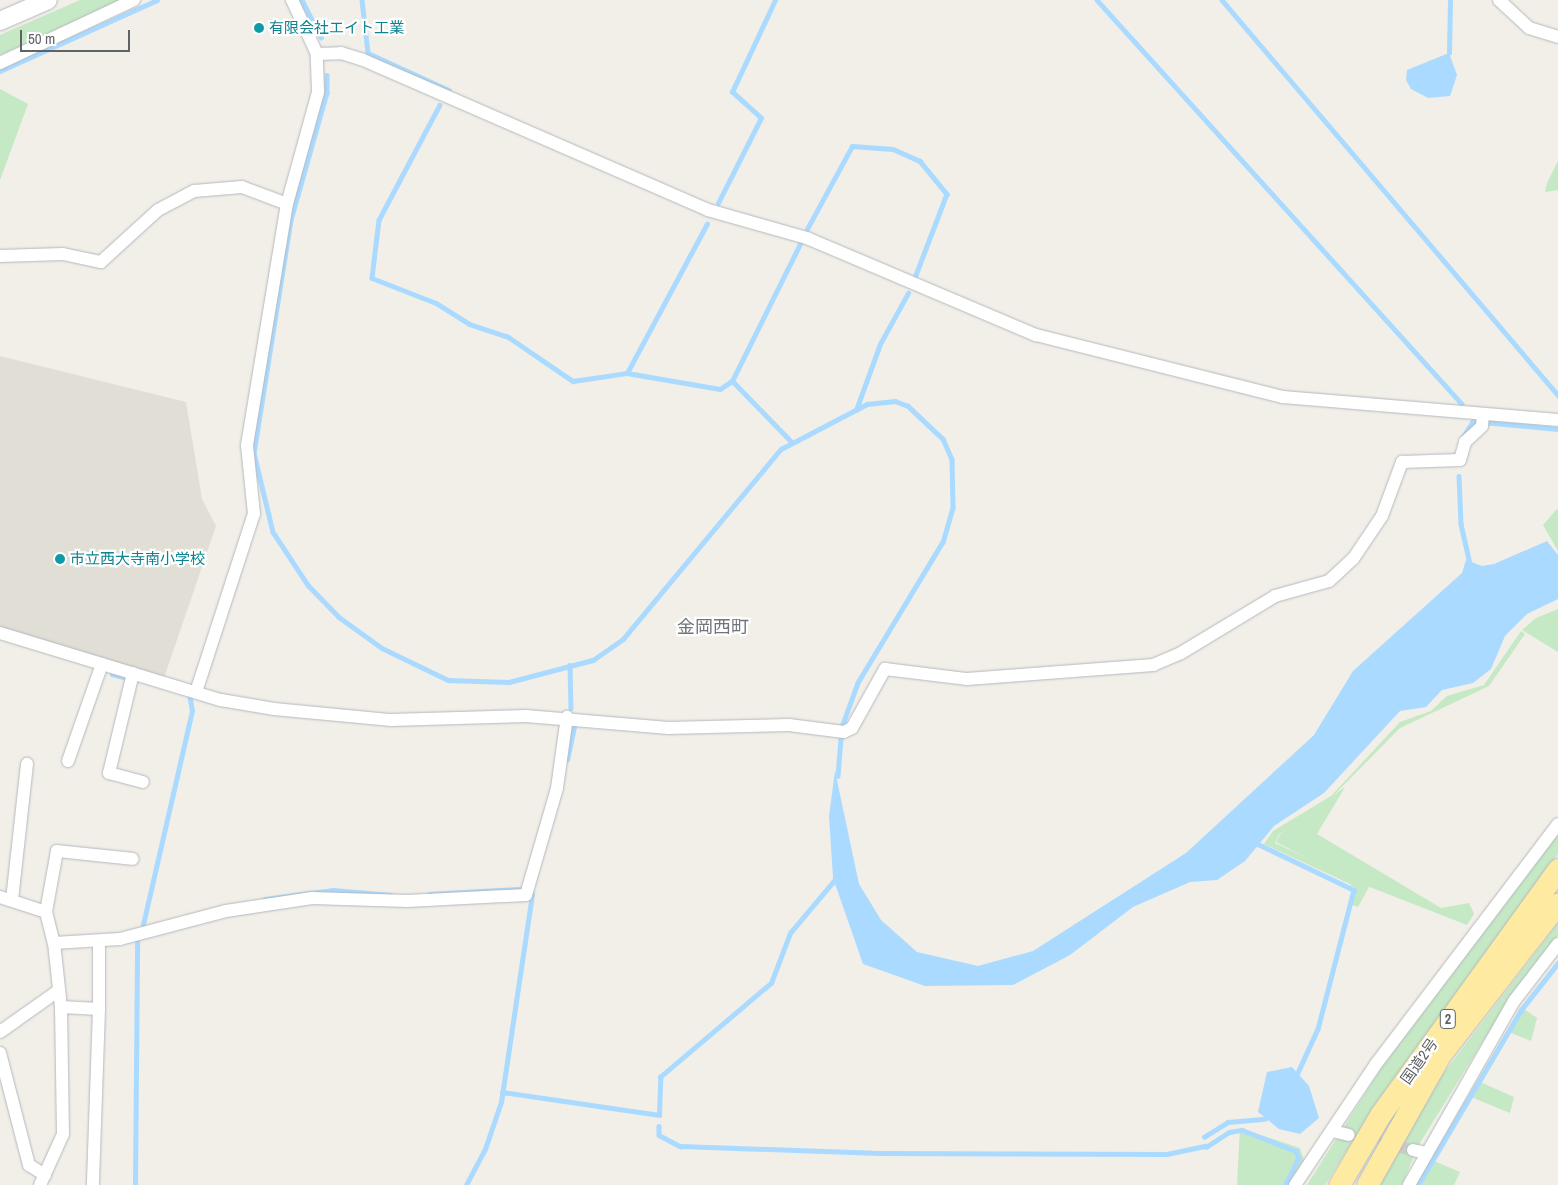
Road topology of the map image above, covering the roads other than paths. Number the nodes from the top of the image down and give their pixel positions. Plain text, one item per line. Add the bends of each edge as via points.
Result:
1 (48, 0) edge
2 (134, 0) edge
3 (292, 0) edge
4 (1499, 0) edge
5 (0, 21) edge
6 (1558, 37) edge
7 (317, 54) junction
8 (0, 63) edge
9 (287, 204) junction
10 (0, 256) edge
11 (1482, 419) junction
12 (1558, 420) edge
13 (0, 633) edge
14 (102, 664) junction
15 (132, 678) junction
16 (196, 692) junction
17 (567, 718) junction
18 (68, 761) dead end
19 (27, 764) dead end
20 (143, 782) dead end
21 (1558, 824) edge
22 (134, 860) dead end
23 (1558, 869) edge
24 (6, 899) edge
25 (1558, 903) edge
26 (46, 912) junction
27 (99, 942) junction
28 (54, 943) junction
29 (1558, 944) edge
30 (59, 990) junction
31 (60, 1007) junction
32 (100, 1009) junction
33 (0, 1032) edge
34 (0, 1053) edge
35 (1439, 1057) junction
36 (1332, 1131) junction
37 (1348, 1135) tunnel mouth
38 (1412, 1150) tunnel mouth
39 (1426, 1153) junction
40 (42, 1180) edge
41 (1343, 1182) edge
42 (93, 1185) edge
43 (1295, 1185) edge
44 (1367, 1185) edge
45 (1409, 1185) edge

1 - 5 main road
2 - 8 street
3 - 7 street
4 - 6 street via 1529,28
7 - 9 street via 316,100
7 - 11 street via 341,53 362,59 708,210 807,238 1036,335 1283,397
9 - 10 street via 242,187 194,191 158,210 101,262 63,254
9 - 16 street via 247,445 254,514
11 - 12 street
11 - 17 street via 1464,442 1460,460 1402,462 1382,516 1340,573 1314,587 1275,596 1164,662 967,680 885,669 852,728 841,731 789,725 668,728
13 - 14 street
14 - 15 street
14 - 18 street
15 - 16 street
15 - 20 street via 109,773
16 - 17 street via 274,709 391,720
17 - 27 street via 557,788 526,895 407,901 312,898 226,911
19 - 24 street
21 - 36 street via 1376,1064
22 - 26 street via 57,851
23 - 41 highway, 国道2号 / 2 via 1380,1115
24 - 26 street
25 - 35 highway, 国道2号 / 2
26 - 28 street
27 - 28 street
27 - 32 street
28 - 30 street
29 - 39 street via 1514,1001
30 - 31 street
30 - 33 street
31 - 32 street
31 - 40 street via 63,1134
32 - 42 street
34 - 40 street via 29,1165
35 - 41 highway, 国道2号 / 2
35 - 44 highway
36 - 37 street
36 - 43 street
38 - 39 street
39 - 45 street

